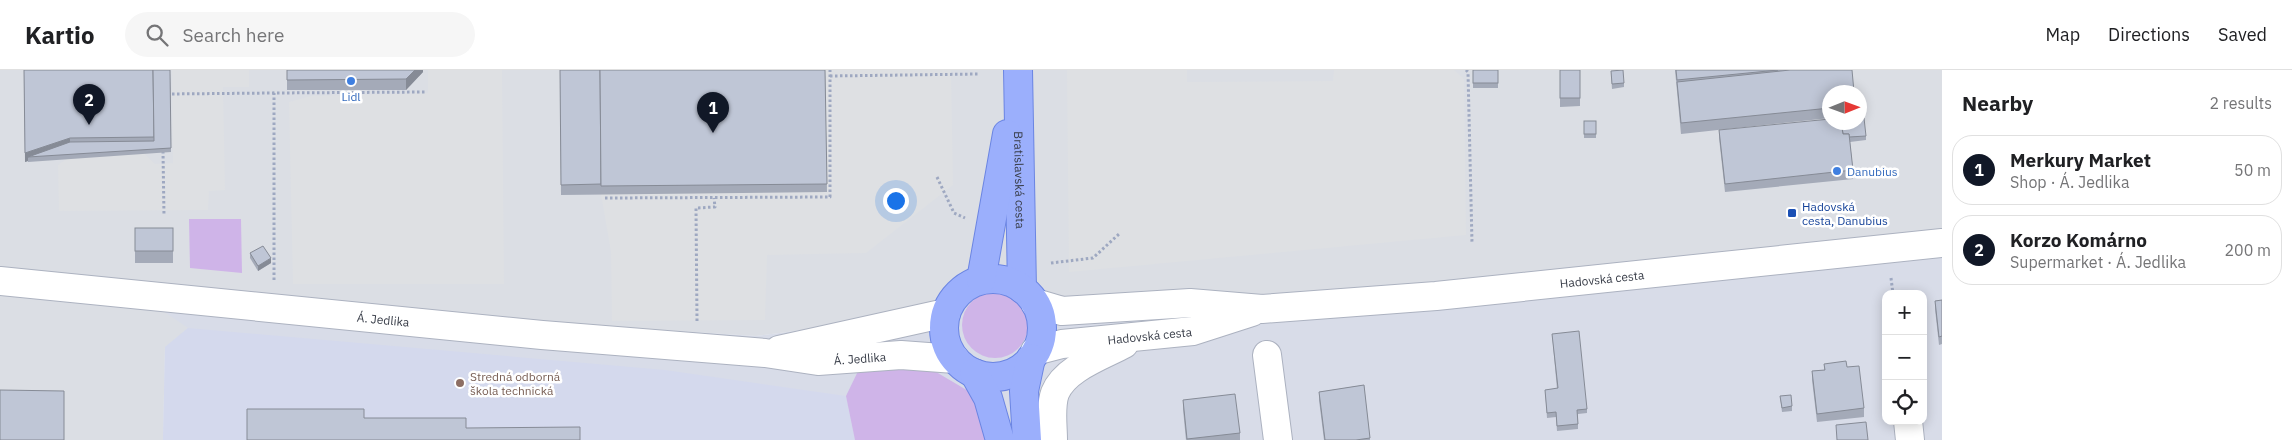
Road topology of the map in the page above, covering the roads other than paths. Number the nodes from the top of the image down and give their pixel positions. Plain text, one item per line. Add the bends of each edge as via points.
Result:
1 (1942, 243) edge
2 (981, 280) junction
3 (0, 282) edge
4 (1029, 296) junction
5 (1262, 309) junction
6 (946, 313) junction
7 (1135, 338) junction
8 (765, 353) junction
9 (1033, 354) junction
10 (1267, 355) dead end
11 (965, 366) junction
12 (1908, 425) edge
13 (1000, 440) edge
14 (1027, 440) edge
15 (1053, 440) edge
16 (1278, 440) edge
17 (1910, 440) edge

1 - 5 street, Hadovská cesta via 1436,296
2 - 4 main road via 1003,280
2 - 4 main road, Bratislavská cesta via 1018,70
2 - 6 main road via 959,292
3 - 8 street, Á. Jedlika via 542,335
4 - 5 street, Hadovská cesta via 1062,311 1190,303
4 - 9 main road, Bratislavská cesta via 1040,315 1041,327 1040,340
5 - 7 street, Hadovská cesta via 1193,331
6 - 8 street, Á. Jedlika
6 - 11 main road via 945,337
7 - 9 street, Hadovská cesta via 1062,344
7 - 15 street via 1072,372 1061,382 1052,411
8 - 11 street, Á. Jedlika via 818,361 901,356
9 - 11 main road via 1024,366 995,377
9 - 14 main road, Bratislavská cesta via 1024,391
10 - 16 street
11 - 13 main road via 988,398
12 - 17 street

